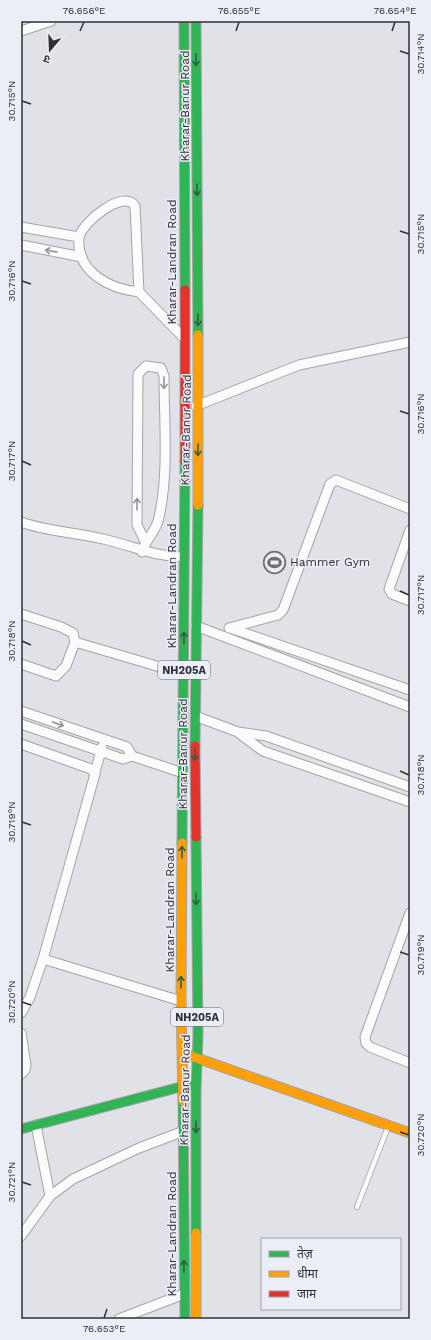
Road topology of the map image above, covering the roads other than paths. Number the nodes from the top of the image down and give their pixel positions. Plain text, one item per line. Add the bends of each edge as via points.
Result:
1 (51, 21) edge
2 (184, 21) edge
3 (196, 21) edge
4 (21, 31) edge
5 (21, 227) edge
6 (79, 238) junction
7 (21, 245) edge
8 (82, 257) junction
9 (139, 292) junction
10 (184, 338) junction
11 (410, 342) edge
12 (199, 406) junction
13 (184, 407) junction
14 (410, 509) edge
15 (21, 522) edge
16 (410, 530) edge
17 (145, 541) junction
18 (142, 552) junction
19 (184, 557) junction
20 (410, 600) edge
21 (21, 614) edge
22 (196, 626) junction
23 (229, 628) junction
24 (218, 635) junction
25 (75, 642) junction
26 (21, 664) edge
27 (184, 674) junction
28 (410, 690) edge
29 (183, 694) junction
30 (195, 696) junction
31 (410, 707) edge
32 (21, 711) edge
33 (195, 716) junction
34 (21, 724) edge
35 (238, 732) junction
36 (104, 740) junction
37 (21, 744) edge
38 (101, 751) junction
39 (132, 756) junction
40 (95, 772) junction
41 (183, 773) junction
42 (410, 787) edge
43 (410, 802) edge
44 (410, 913) edge
45 (43, 959) junction
46 (181, 1001) junction
47 (21, 1013) edge
48 (21, 1033) edge
49 (183, 1054) junction
50 (197, 1057) junction
51 (410, 1063) edge
52 (21, 1074) edge
53 (184, 1086) junction
54 (196, 1086) junction
55 (36, 1125) junction
56 (388, 1125) junction
57 (21, 1129) edge
58 (184, 1131) junction
59 (410, 1133) edge
60 (50, 1196) junction
61 (357, 1206) dead end
62 (21, 1236) edge
63 (184, 1294) junction
64 (119, 1319) edge
65 (185, 1319) edge
66 (196, 1319) edge

1 - 4 street
2 - 10 main road, Kharar-Landran Road / NH205A
3 -> 12 main road, Kharar-Banur Road / NH205A
5 - 6 street
6 - 8 street
6 - 9 street via 88,222 106,206 125,201 133,203
8 -> 7 street
8 - 9 street via 92,273 108,285
9 - 10 street
10 - 13 main road, Kharar-Landran Road / NH205A
11 - 12 street via 299,365
12 - 13 street
12 -> 22 main road, Kharar-Banur Road / NH205A
13 - 19 main road, Kharar-Landran Road / NH205A
14 - 23 street via 333,481 283,610 278,615
15 - 18 street via 50,531 104,539
16 - 20 street via 389,589 392,594
17 -> 17 street via 137,525 138,374 146,366 155,366 161,368 164,376 162,494 155,530
17 - 18 street
18 - 19 street
27 -> 19 main road, Kharar-Landran Road / NH205A
21 - 25 street via 61,627 73,634
22 - 24 street
22 - 30 main road, Kharar-Banur Road / NH205A
23 - 24 street
23 - 28 street
24 - 31 street
25 - 26 street via 66,666 56,676
25 - 27 street
27 - 29 main road, Kharar-Landran Road / NH205A
29 - 30 main road
29 - 41 main road, Kharar-Landran Road / NH205A
30 - 33 main road, Kharar-Banur Road / NH205A
32 -> 36 street
33 - 35 street
33 -> 50 main road, Kharar-Banur Road / NH205A
34 - 38 street
35 - 42 street via 266,736
35 - 43 street via 263,751
36 - 38 street
36 - 39 street via 127,747
37 - 40 street
38 - 39 street via 123,759
38 - 40 street
39 - 41 street
40 - 45 street
46 -> 41 main road, Kharar-Landran Road / NH205A
44 - 51 street via 365,1038 370,1047
45 - 46 street
45 - 47 street via 30,997
46 - 49 main road, Kharar-Landran Road / NH205A
48 - 52 street via 26,1065
49 - 50 main road
49 - 53 main road, Kharar-Landran Road / NH205A
50 - 54 main road, Kharar-Banur Road / NH205A
50 - 56 main road
53 - 54 main road
53 - 55 main road
53 - 58 main road, Kharar-Landran Road / NH205A
54 -> 66 main road, Kharar-Banur Road / NH205A
55 - 57 main road
55 - 60 street
56 - 59 main road
56 - 61 lane
58 - 60 street via 90,1170
63 -> 58 main road, Kharar-Landran Road / NH205A
60 - 62 street
63 - 64 street
63 - 65 main road, Kharar-Landran Road / NH205A

